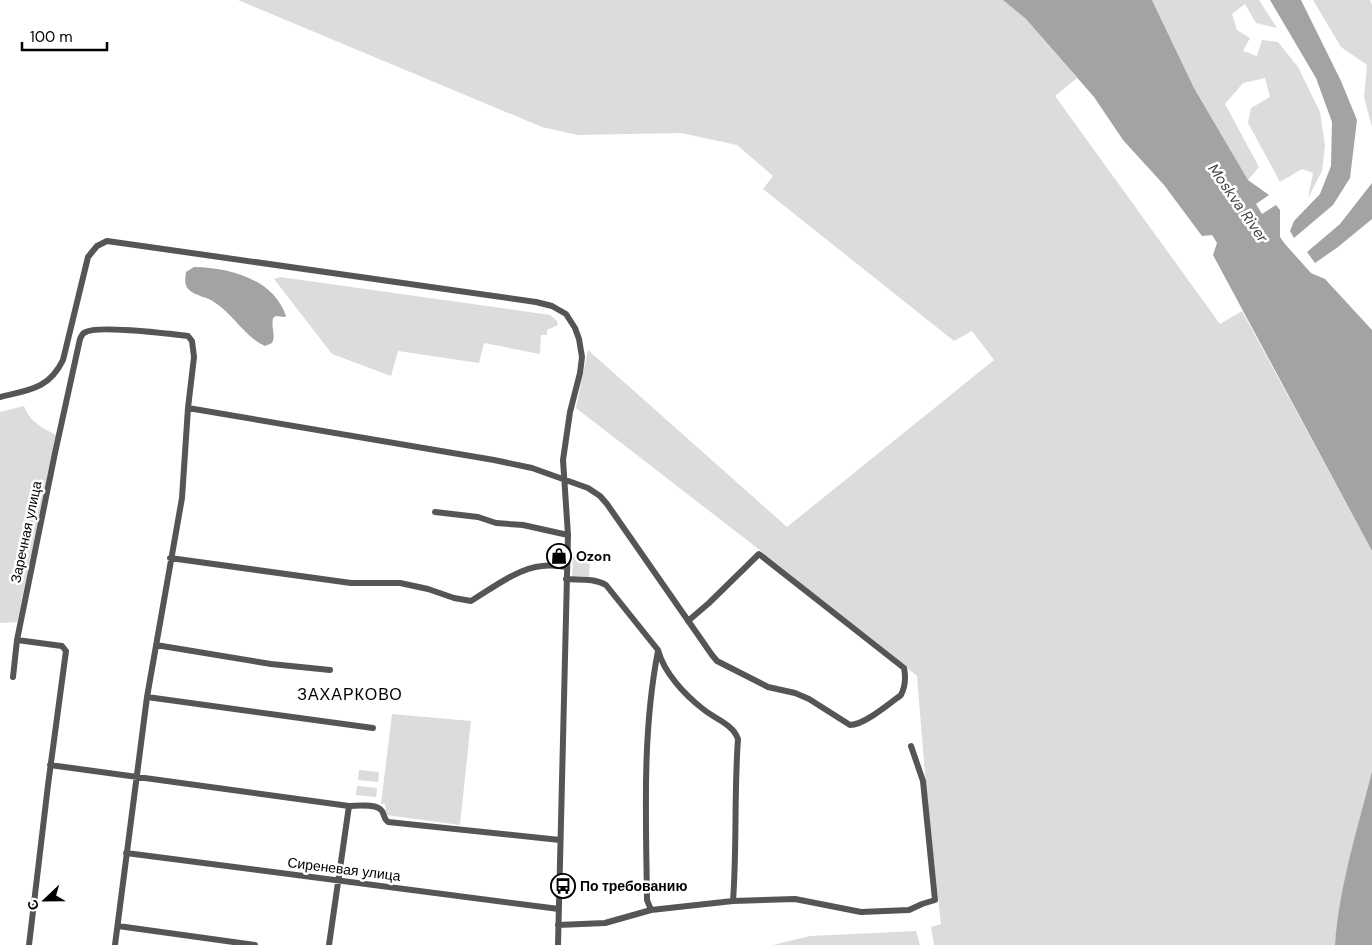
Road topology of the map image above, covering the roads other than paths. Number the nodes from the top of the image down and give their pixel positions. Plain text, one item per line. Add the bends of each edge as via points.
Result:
1 (0, 397) edge
2 (188, 408) junction
3 (565, 480) junction
4 (435, 512) dead end
5 (568, 535) junction
6 (170, 558) junction
7 (566, 567) junction
8 (566, 580) junction
9 (688, 621) junction
10 (17, 640) junction
11 (156, 645) junction
12 (658, 650) junction
13 (330, 670) dead end
14 (13, 677) dead end
15 (147, 697) junction
16 (373, 728) dead end
17 (910, 746) dead end
18 (50, 765) junction
19 (137, 778) junction
20 (348, 806) junction
21 (560, 840) junction
22 (126, 853) junction
23 (337, 881) junction
24 (733, 901) junction
25 (559, 909) junction
26 (650, 910) junction
27 (558, 925) junction
28 (118, 926) junction
29 (29, 945) edge
30 (115, 945) edge
31 (255, 945) edge
32 (329, 945) edge
33 (558, 945) edge

1 - 3 street via 37,387 57,374 88,257 97,246 108,241 390,280 536,302 566,314 575,328 582,357 563,460
2 - 3 street via 494,460 532,468
2 - 6 street via 182,498
2 - 10 street, Заречная улица via 194,357 188,336 115,329 83,333
3 - 5 street
3 - 9 street via 600,496
4 - 5 street
5 - 7 street
6 - 7 street via 352,583 400,583 471,602 502,580 534,567
6 - 11 street
7 - 8 street
8 - 12 street via 589,580 606,586
8 - 21 street
9 - 9 street via 717,661 768,687 809,699 850,725 870,717 904,690 904,668 759,554
10 - 14 street
10 - 18 street via 62,646 66,651
11 - 13 street
11 - 15 street
12 - 24 street via 661,660 690,698 732,728 738,739
12 - 26 street via 648,738 645,806 647,900
15 - 16 street
15 - 19 street
17 - 24 street via 923,781 935,900 910,910 861,912 795,899
18 - 19 street
18 - 29 street
19 - 20 street
19 - 22 street
20 - 21 street via 377,807 388,822
20 - 23 street
21 - 25 street
22 - 23 street, Сиреневая улица
22 - 28 street
23 - 25 street, Сиреневая улица
23 - 32 street
24 - 26 street
25 - 27 street
26 - 27 street via 605,923
27 - 33 street
28 - 30 street
28 - 31 street

